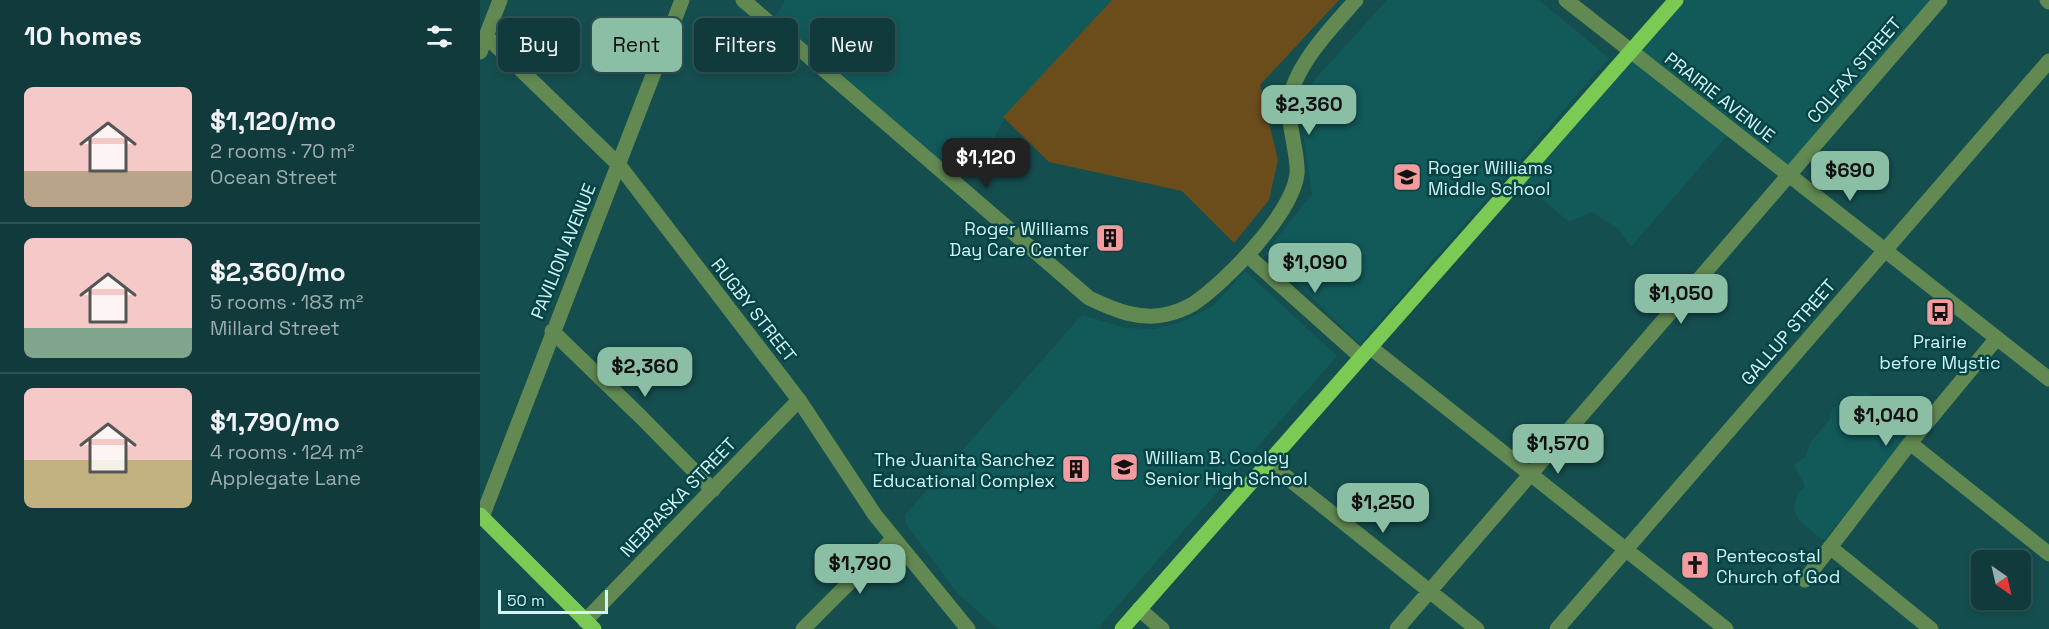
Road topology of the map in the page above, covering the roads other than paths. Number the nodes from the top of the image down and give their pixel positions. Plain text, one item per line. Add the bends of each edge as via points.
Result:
1 (500, 0) edge
2 (682, 0) edge
3 (743, 0) edge
4 (1356, 0) edge
5 (1566, 0) edge
6 (1676, 0) edge
7 (1940, 0) edge
8 (486, 36) junction
9 (1631, 51) junction
10 (480, 52) edge
11 (2049, 61) edge
12 (619, 165) junction
13 (1789, 176) junction
14 (1884, 251) junction
15 (1247, 255) junction
16 (552, 332) junction
17 (1996, 338) junction
18 (1366, 352) junction
19 (2049, 379) edge
20 (799, 400) junction
21 (1910, 443) junction
22 (1269, 463) junction
23 (1530, 474) junction
24 (713, 490) junction
25 (481, 516) edge
26 (894, 538) junction
27 (1830, 547) junction
28 (1626, 550) junction
29 (2049, 554) edge
30 (1805, 580) dead end
31 (1429, 592) junction
32 (1139, 609) junction
33 (589, 625) edge
34 (964, 628) edge
35 (804, 629) edge
36 (1122, 629) edge
37 (1162, 629) edge
38 (1397, 629) edge
39 (1477, 629) edge
40 (1557, 629) edge
41 (1726, 629) edge
42 (1931, 629) edge

1 - 8 street
2 - 12 street, PAVILION AVENUE
3 - 15 street via 1089,298 1117,312 1167,314 1191,306
4 - 15 street via 1301,69 1289,99 1297,173 1291,196
5 - 9 street, PRAIRIE AVENUE
6 - 9 main road
7 - 13 street, COLFAX STREET
8 - 10 street
8 - 12 street, RUGBY STREET
9 - 13 street, PRAIRIE AVENUE
9 - 18 main road
11 - 14 street, GALLUP STREET
12 - 16 street, PAVILION AVENUE
12 - 20 street, RUGBY STREET
13 - 14 street, PRAIRIE AVENUE
13 - 23 street, COLFAX STREET
14 - 17 street, PRAIRIE AVENUE
14 - 28 street, GALLUP STREET
15 - 18 street
16 - 24 street
16 - 25 street, PAVILION AVENUE
17 - 19 street, PRAIRIE AVENUE
17 - 21 street
18 - 22 main road
18 - 23 street
20 - 24 street, NEBRASKA STREET
20 - 26 street, RUGBY STREET
21 - 27 street
21 - 29 street
22 - 31 street
22 - 32 main road
23 - 28 street
23 - 31 street, COLFAX STREET
24 - 33 street, NEBRASKA STREET
25 - 33 main road
26 - 34 street, RUGBY STREET
26 - 35 street
27 - 30 street
27 - 42 street
28 - 40 street, GALLUP STREET
28 - 41 street
31 - 38 street, COLFAX STREET
31 - 39 street
32 - 36 main road
32 - 37 street

